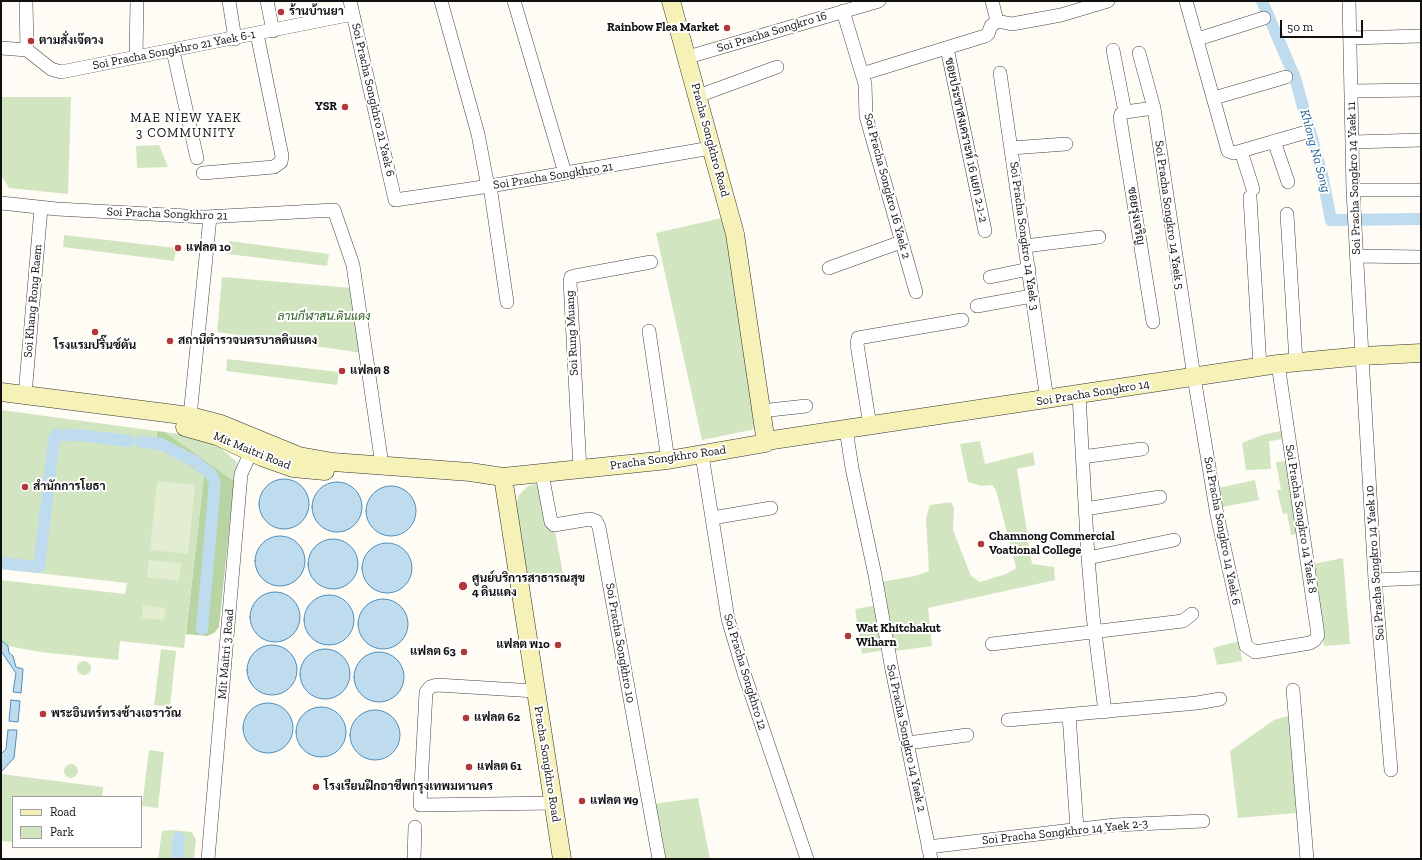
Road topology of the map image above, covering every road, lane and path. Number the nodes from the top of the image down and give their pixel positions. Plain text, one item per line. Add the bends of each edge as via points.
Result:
1 (26, 1) edge
2 (137, 1) edge
3 (229, 1) edge
4 (267, 1) edge
5 (350, 1) edge
6 (441, 1) edge
7 (514, 1) edge
8 (671, 1) edge
9 (879, 1) edge
10 (992, 1) edge
11 (1108, 1) edge
12 (1186, 1) edge
13 (1349, 1) edge
14 (843, 11) junction
15 (353, 14) junction
16 (1264, 18) dead end
17 (997, 21) junction
18 (273, 31) junction
19 (257, 34) junction
20 (1421, 36) edge
21 (1350, 38) junction
22 (235, 39) junction
23 (1198, 39) junction
24 (1, 48) edge
25 (947, 48) junction
26 (28, 50) junction
27 (1114, 50) dead end
28 (173, 51) junction
29 (1139, 54) dead end
30 (688, 57) junction
31 (136, 58) junction
32 (777, 67) dead end
33 (1000, 73) dead end
34 (862, 74) junction
35 (1286, 78) dead end
36 (1421, 90) edge
37 (1351, 91) junction
38 (698, 96) junction
39 (1214, 98) junction
40 (1154, 108) junction
41 (1125, 112) junction
42 (1303, 133) dead end
43 (1421, 140) edge
44 (1274, 141) junction
45 (1353, 142) junction
46 (1066, 144) dead end
47 (711, 148) junction
48 (1011, 148) junction
49 (1241, 151) junction
50 (197, 158) dead end
51 (203, 173) dead end
52 (565, 173) junction
53 (1288, 182) dead end
54 (489, 186) junction
55 (1353, 190) junction
56 (1421, 190) edge
57 (395, 200) joint
58 (1, 203) edge
59 (41, 208) junction
60 (1287, 214) dead end
61 (210, 217) junction
62 (985, 231) dead end
63 (1099, 237) dead end
64 (901, 242) junction
65 (1025, 246) junction
66 (1357, 256) junction
67 (1421, 256) edge
68 (651, 262) dead end
69 (829, 268) dead end
70 (1029, 269) junction
71 (990, 277) dead end
72 (916, 292) dead end
73 (1032, 296) junction
74 (508, 302) dead end
75 (977, 306) dead end
76 (962, 320) dead end
77 (1153, 322) dead end
78 (649, 331) dead end
79 (1421, 353) edge
80 (1362, 356) junction
81 (1296, 362) junction
82 (1278, 364) junction
83 (1260, 367) junction
84 (1194, 377) junction
85 (1, 392) edge
86 (25, 395) junction
87 (1079, 395) junction
88 (1047, 400) junction
89 (1, 405) edge
90 (806, 406) dead end
91 (761, 411) junction
92 (190, 416) junction
93 (870, 426) junction
94 (846, 429) junction
95 (766, 441) junction
96 (254, 445) junction
97 (1142, 449) dead end
98 (702, 455) junction
99 (1082, 457) junction
100 (668, 460) junction
101 (382, 470) junction
102 (580, 470) junction
103 (542, 474) junction
104 (503, 477) junction
105 (1160, 497) dead end
106 (771, 508) dead end
107 (1085, 509) junction
108 (712, 518) junction
109 (1174, 540) dead end
110 (1088, 558) junction
111 (1421, 578) edge
112 (1376, 580) junction
113 (1192, 614) dead end
114 (1095, 632) junction
115 (992, 644) dead end
116 (1283, 647) joint
117 (1293, 690) dead end
118 (536, 691) junction
119 (1220, 699) dead end
120 (1105, 712) junction
121 (1069, 715) junction
122 (1008, 720) dead end
123 (967, 735) dead end
124 (908, 743) junction
125 (1391, 770) dead end
126 (553, 803) junction
127 (1203, 821) dead end
128 (415, 828) dead end
129 (1077, 829) junction
130 (929, 853) edge
131 (208, 859) edge
132 (414, 859) edge
133 (562, 859) edge
134 (658, 859) edge
135 (807, 859) edge
136 (1307, 859) edge

1 - 26 street
2 - 31 street
3 - 22 street
4 - 18 street
5 - 15 street, Soi Pracha Songkhro 21 Yaek 6
6 - 54 street via 478,134
7 - 52 street
8 - 30 main road, Pracha Songkhro Road
9 - 14 street, Soi Pracha Songkro 16
10 - 17 street
11 - 17 street via 1061,15 1012,24
12 - 23 street
13 - 21 street, Soi Pracha Songkro 14 Yaek 11
14 - 30 street, Soi Pracha Songkro 16
14 - 34 street, Soi Pracha Songkro 16 Yaek 2
15 - 18 street, Soi Pracha Songkhro 21 Yaek 6-1
15 - 57 street, Soi Pracha Songkhro 21 Yaek 6
16 - 23 street
17 - 25 street via 985,36
18 - 19 street, Soi Pracha Songkhro 21 Yaek 6-1
19 - 22 street, Soi Pracha Songkhro 21 Yaek 6-1
19 - 51 street via 282,156 281,162 274,168
20 - 21 street
21 - 37 street, Soi Pracha Songkro 14 Yaek 11
22 - 28 street, Soi Pracha Songkhro 21 Yaek 6-1
23 - 39 street
24 - 26 street
25 - 34 street
25 - 62 street, ซอยประชาสงเคราะห์ 16 แยก 2-1-2
26 - 31 street, Soi Pracha Songkhro 21 Yaek 6-1 via 51,69 61,72
27 - 41 street, ซอยรุ่งเจริญ
28 - 31 street, Soi Pracha Songkhro 21 Yaek 6-1
28 - 50 street
29 - 40 street, Soi Pracha Songkro 14 Yaek 5
30 - 38 main road, Pracha Songkhro Road
32 - 38 street
33 - 48 street, Soi Pracha Songkro 14 Yaek 3
34 - 64 street, Soi Pracha Songkro 16 Yaek 2 via 865,84 866,116
35 - 39 street
36 - 37 street
37 - 45 street, Soi Pracha Songkro 14 Yaek 11
38 - 47 main road, Pracha Songkhro Road
39 - 49 street via 1228,150 1231,153
40 - 41 street
40 - 84 street, Soi Pracha Songkro 14 Yaek 5
41 - 77 street, ซอยรุ่งเจริญ via 1120,118
42 - 44 street
43 - 45 street
44 - 49 street
44 - 53 street
45 - 55 street, Soi Pracha Songkro 14 Yaek 11
46 - 48 street
47 - 52 street, Soi Pracha Songkhro 21
47 - 91 main road, Pracha Songkhro Road via 735,234
48 - 65 street, Soi Pracha Songkro 14 Yaek 3
49 - 83 street via 1252,193
52 - 54 street, Soi Pracha Songkhro 21
54 - 57 street, Soi Pracha Songkhro 21
54 - 74 street
55 - 56 street
55 - 66 street, Soi Pracha Songkro 14 Yaek 11
58 - 59 street, Soi Pracha Songkhro 21
59 - 61 street, Soi Pracha Songkhro 21
59 - 86 street, Soi Khang Rong Raem
60 - 81 street
61 - 92 street
61 - 101 street, Soi Pracha Songkhro 21 via 334,210 353,265
63 - 65 street
64 - 69 street
64 - 72 street, Soi Pracha Songkro 16 Yaek 2
65 - 70 street, Soi Pracha Songkro 14 Yaek 3
66 - 67 street
66 - 80 street, Soi Pracha Songkro 14 Yaek 11
68 - 102 street, Soi Rung Muang via 571,277
70 - 71 street
70 - 73 street, Soi Pracha Songkro 14 Yaek 3
73 - 75 street
73 - 88 street, Soi Pracha Songkro 14 Yaek 3
76 - 93 street via 858,338
78 - 100 street
79 - 80 main road, Soi Pracha Songkro 14
80 - 81 main road, Soi Pracha Songkro 14
80 - 112 street, Soi Pracha Songkro 14 Yaek 10
81 - 82 main road, Soi Pracha Songkro 14
82 - 83 main road, Soi Pracha Songkro 14
82 - 116 street, Soi Pracha Songkro 14 Yaek 8 via 1318,635 1310,643
83 - 84 main road, Soi Pracha Songkro 14
84 - 87 main road, Soi Pracha Songkro 14
84 - 116 street, Soi Pracha Songkro 14 Yaek 6 via 1217,515 1246,646 1255,652
85 - 86 main road
86 - 92 main road
87 - 88 main road, Soi Pracha Songkro 14
87 - 99 street
88 - 93 main road, Soi Pracha Songkro 14
89 - 96 main road, Mit Maitri Road via 194,428
90 - 91 street
91 - 95 main road, Pracha Songkhro Road
92 - 96 main road via 221,424
93 - 94 main road, Soi Pracha Songkro 14
94 - 95 main road, Soi Pracha Songkro 14
94 - 124 street, Soi Pracha Songkro 14 Yaek 2
95 - 98 main road, Pracha Songkhro Road
96 - 101 main road, Mit Maitri Road via 293,468
96 - 131 street, Mit Maitri 3 Road via 242,474
97 - 99 street
98 - 100 main road, Pracha Songkhro Road
98 - 108 street, Soi Pracha Songkhro 12
99 - 107 street
100 - 102 main road, Pracha Songkhro Road
101 - 104 main road, Mit Maitri Road via 478,483
102 - 103 main road, Pracha Songkhro Road
103 - 104 main road, Pracha Songkhro Road
103 - 134 street, Soi Pracha Songkhro 10 via 554,525 590,520 596,521 599,527
104 - 118 main road, Pracha Songkhro Road
105 - 107 street
106 - 108 street
107 - 110 street
108 - 135 street, Soi Pracha Songkhro 12 via 730,626
109 - 110 street
110 - 114 street
111 - 112 street
112 - 125 street, Soi Pracha Songkro 14 Yaek 10
113 - 114 street via 1183,621
114 - 115 street
114 - 120 street
117 - 136 street
118 - 126 main road, Pracha Songkhro Road
118 - 126 street via 430,687 426,692 420,805
119 - 120 street
120 - 121 street
121 - 122 street
121 - 129 street
123 - 124 street
124 - 130 street, Soi Pracha Songkro 14 Yaek 2
126 - 133 main road, Pracha Songkhro Road
127 - 129 street, Soi Pracha Songkhro 14 Yaek 2-3 via 1114,824
128 - 132 street
129 - 130 street, Soi Pracha Songkhro 14 Yaek 2-3

